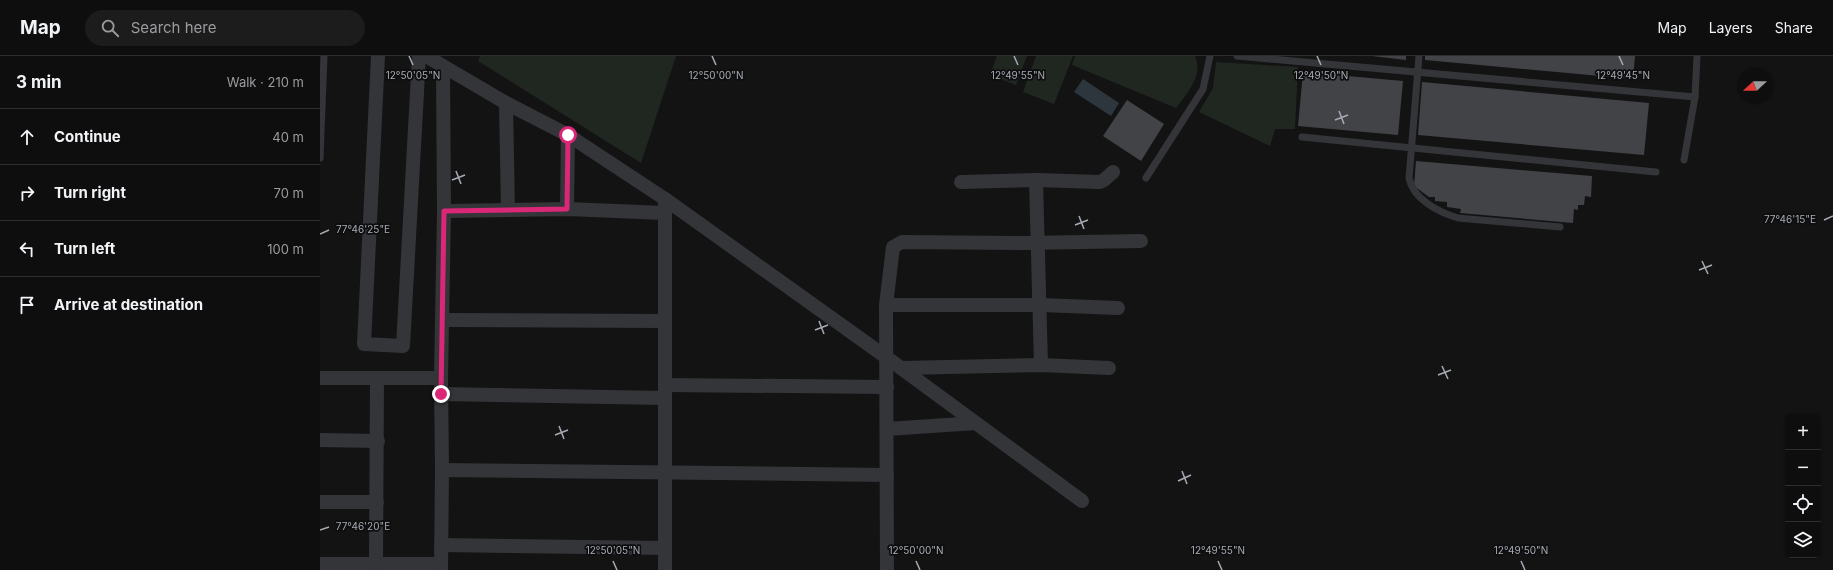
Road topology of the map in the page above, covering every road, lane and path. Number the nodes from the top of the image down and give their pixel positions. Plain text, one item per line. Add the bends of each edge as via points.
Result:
1 (324, 56) edge
2 (378, 56) edge
3 (419, 56) edge
4 (426, 56) edge
5 (1210, 56) edge
6 (1237, 56) edge
7 (1419, 56) edge
8 (1697, 56) edge
9 (443, 67) junction
10 (1417, 72) junction
11 (1695, 97) junction
12 (506, 103) junction
13 (568, 135) junction
14 (1302, 137) dead end
15 (1411, 148) junction
16 (320, 158) edge
17 (1684, 160) dead end
18 (1113, 172) dead end
19 (1656, 172) dead end
20 (1146, 178) dead end
21 (1036, 180) junction
22 (962, 182) dead end
23 (665, 206) junction
24 (567, 209) junction
25 (508, 210) junction
26 (444, 211) junction
27 (1560, 227) dead end
28 (1141, 241) dead end
29 (1038, 243) junction
30 (886, 305) junction
31 (1041, 305) junction
32 (1118, 308) dead end
33 (443, 320) junction
34 (664, 321) junction
35 (886, 356) junction
36 (1041, 365) junction
37 (901, 368) junction
38 (1109, 368) dead end
39 (320, 378) edge
40 (377, 378) junction
41 (441, 378) junction
42 (887, 387) junction
43 (665, 391) junction
44 (441, 394) junction
45 (976, 424) junction
46 (887, 429) junction
47 (320, 440) edge
48 (378, 441) junction
49 (442, 470) junction
50 (666, 473) junction
51 (887, 474) junction
52 (1082, 501) dead end
53 (320, 502) edge
54 (377, 502) junction
55 (441, 546) junction
56 (665, 548) junction
57 (320, 564) edge
58 (376, 564) junction
59 (441, 567) edge
60 (665, 570) edge
61 (887, 570) edge

1 - 16 lane
2 - 3 street via 364,344 403,346
4 - 9 street
5 - 20 lane via 1203,88
6 - 10 lane
7 - 10 lane
8 - 11 lane
9 - 12 street
9 - 26 street
10 - 11 lane
10 - 15 lane
11 - 17 lane
12 - 13 street
12 - 25 street
13 - 23 street
13 - 24 street
14 - 15 lane
15 - 19 lane
15 - 27 lane via 1409,178 1413,190 1418,197 1443,213 1458,218
18 - 21 street via 1100,182
21 - 22 street
21 - 29 street
23 - 24 street
23 - 34 street
23 - 35 street
24 - 25 street
25 - 26 street
26 - 33 street
28 - 29 street
29 - 30 street via 898,244 893,247
29 - 31 street
30 - 31 street
30 - 35 street
31 - 32 street
31 - 36 street
33 - 34 street
33 - 41 street
34 - 43 street
35 - 37 street
35 - 42 street
36 - 37 street
36 - 38 street
37 - 45 street
39 - 40 street
40 - 41 street
40 - 48 street
41 - 44 street
42 - 43 street
42 - 46 street
43 - 44 street
43 - 50 street
44 - 49 street
45 - 46 street
45 - 52 street
46 - 51 street
47 - 48 street
48 - 54 street
49 - 50 street
49 - 55 street
50 - 51 street
50 - 56 street
51 - 61 street
53 - 54 street
54 - 58 street
55 - 56 street
55 - 59 street
56 - 60 street
57 - 58 street
58 - 59 street

